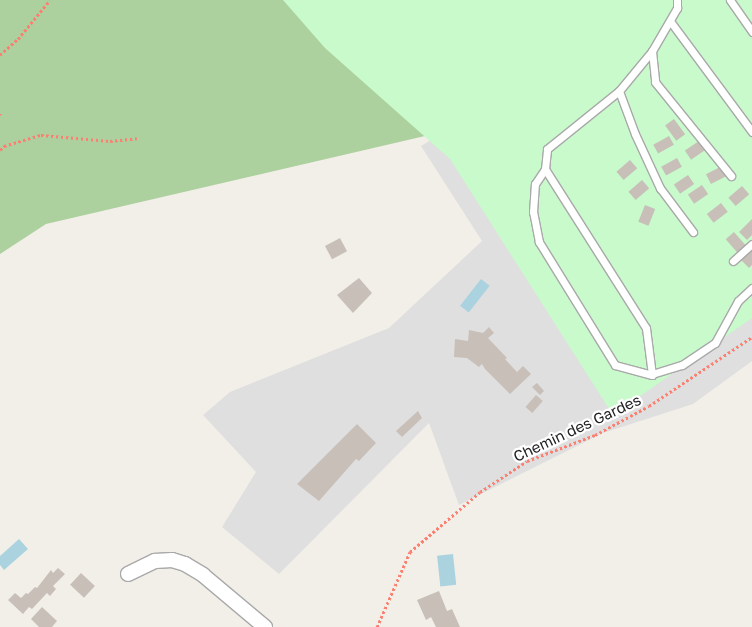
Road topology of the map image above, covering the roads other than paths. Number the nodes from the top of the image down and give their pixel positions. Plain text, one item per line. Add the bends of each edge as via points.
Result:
1 (677, 0) edge
2 (730, 0) edge
3 (670, 21) junction
4 (752, 32) edge
5 (652, 51) junction
6 (619, 91) junction
7 (752, 132) edge
8 (545, 169) junction
9 (731, 176) dead end
10 (693, 232) dead end
11 (752, 244) edge
12 (734, 262) dead end
13 (752, 288) edge
14 (652, 374) junction
15 (128, 574) dead end
16 (264, 627) edge

1 - 3 lane via 677,8
2 - 4 lane
3 - 5 lane
3 - 7 lane
5 - 6 lane
5 - 9 lane via 654,82
6 - 8 lane via 547,149
6 - 10 lane via 660,188
8 - 14 lane via 646,328
8 - 14 lane via 536,184 534,212 538,242 615,365
11 - 12 lane
13 - 14 lane via 738,301 715,343 682,365
15 - 16 street via 155,561 172,560 186,564 203,574

